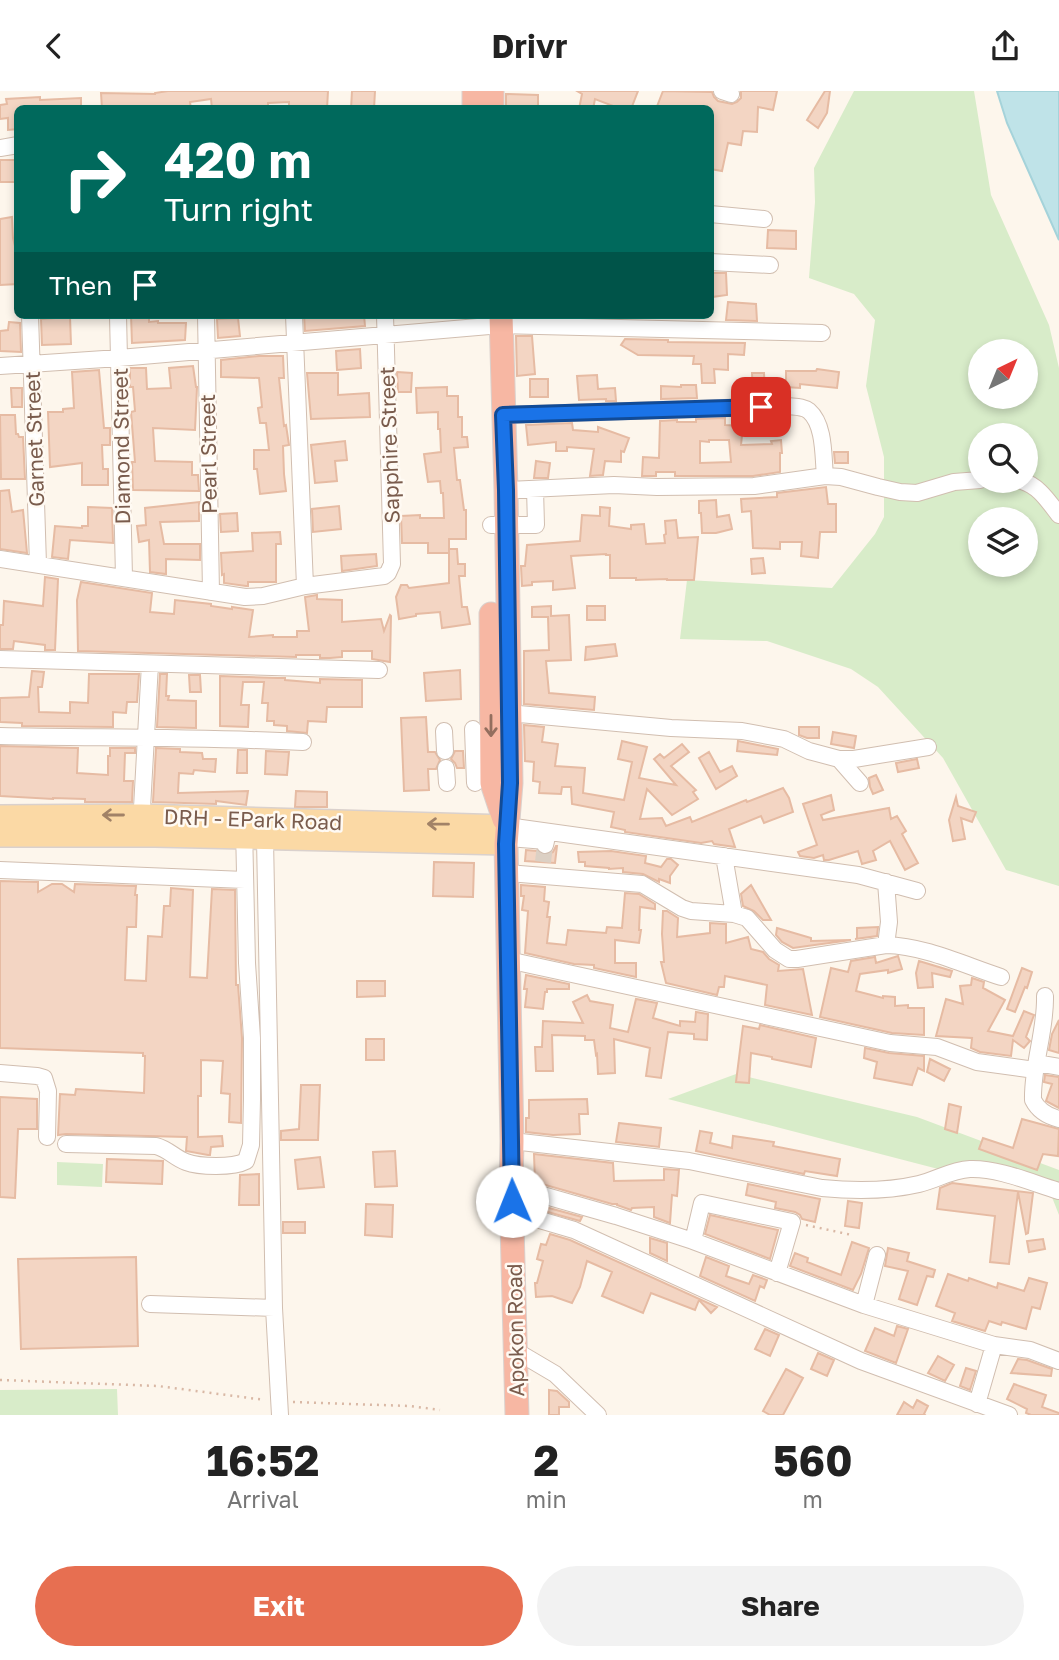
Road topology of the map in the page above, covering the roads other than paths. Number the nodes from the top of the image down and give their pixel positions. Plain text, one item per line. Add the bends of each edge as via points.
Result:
1 (714, 214) edge
2 (764, 219) dead end
3 (714, 262) edge
4 (770, 265) dead end
5 (30, 319) edge
6 (118, 319) edge
7 (206, 319) edge
8 (294, 319) edge
9 (385, 319) edge
10 (494, 320) edge
11 (822, 333) dead end
12 (386, 336) junction
13 (295, 343) junction
14 (206, 351) junction
15 (119, 358) junction
16 (31, 365) junction
17 (0, 366) edge
18 (503, 415) junction
19 (825, 476) junction
20 (968, 481) edge
21 (535, 489) junction
22 (506, 490) junction
23 (1038, 490) edge
24 (1059, 515) edge
25 (498, 525) junction
26 (0, 559) edge
27 (38, 564) junction
28 (124, 577) junction
29 (305, 586) junction
30 (211, 592) junction
31 (0, 659) edge
32 (150, 664) junction
33 (379, 670) dead end
34 (508, 713) junction
35 (473, 729) dead end
36 (444, 731) dead end
37 (0, 736) edge
38 (147, 739) junction
39 (303, 742) dead end
40 (928, 747) dead end
41 (445, 751) dead end
42 (839, 759) junction
43 (475, 783) dead end
44 (860, 783) dead end
45 (0, 816) edge
46 (141, 825) junction
47 (251, 832) junction
48 (0, 836) edge
49 (507, 836) junction
50 (545, 845) dead end
51 (724, 856) junction
52 (0, 870) edge
53 (507, 873) junction
54 (245, 880) junction
55 (886, 882) junction
56 (917, 891) dead end
57 (734, 914) junction
58 (886, 945) junction
59 (508, 960) junction
60 (1001, 978) dead end
61 (1045, 996) dead end
62 (1036, 1066) junction
63 (1059, 1067) edge
64 (0, 1073) edge
65 (1059, 1119) edge
66 (47, 1137) dead end
67 (512, 1141) junction
68 (66, 1144) dead end
69 (511, 1186) junction
70 (1059, 1191) edge
71 (512, 1215) junction
72 (693, 1241) junction
73 (877, 1255) dead end
74 (777, 1273) junction
75 (150, 1304) dead end
76 (864, 1305) junction
77 (274, 1308) junction
78 (994, 1345) junction
79 (516, 1351) junction
80 (1059, 1361) edge
81 (977, 1404) junction
82 (279, 1408) edge
83 (517, 1415) edge
84 (598, 1415) edge
85 (1009, 1415) edge

1 - 2 street
3 - 4 street
5 - 16 street, Garnet Street
6 - 15 street, Diamond Street
7 - 14 street, Pearl Street
8 - 13 street
9 - 12 street, Sapphire Street
10 - 11 street
10 - 12 street
10 - 18 highway, Apokon Road
10 - 25 highway, Apokon Road
12 - 13 street
12 - 29 street, Sapphire Street via 392,564 384,576
13 - 14 street
13 - 29 street
14 - 15 street
14 - 30 street, Pearl Street
15 - 16 street
15 - 28 street, Diamond Street
16 - 17 street
16 - 27 street, Garnet Street
18 - 19 street via 800,407 820,430
18 - 22 highway, Apokon Road
19 - 20 street via 917,493
19 - 21 street via 742,486
21 - 22 street
21 - 25 street via 536,525
22 - 25 highway, Apokon Road
23 - 24 street
25 - 34 highway, Apokon Road
25 -> 49 highway, Apokon Road via 492,783
26 - 27 street
27 - 28 street
28 - 30 street
29 - 30 street via 263,596
31 - 32 street
32 - 33 street
32 - 38 street
34 - 42 street via 742,731 784,739
34 - 49 highway, Apokon Road
35 - 43 street
36 - 41 street
37 - 38 street
38 - 39 street
38 - 46 street
40 - 42 street
42 - 44 street
46 -> 45 main road, DRH - EPark Road
46 - 47 main road, DRH - EPark Road
46 - 48 main road, DRH - EPark Road
49 -> 47 main road, DRH - EPark Road
47 - 49 main road, DRH - EPark Road
47 - 54 street
47 - 77 street
49 - 50 street via 545,841
49 - 51 street
49 - 53 highway, Apokon Road
51 - 55 street
51 - 57 street
52 - 54 street
53 - 57 street via 542,869 642,884 691,911
53 - 59 highway, Apokon Road
54 - 68 street via 252,1099 246,1161 200,1165 156,1146
55 - 56 street
55 - 58 street
57 - 58 street via 747,918 789,959
58 - 60 street via 916,948
59 - 62 street via 890,1043 937,1047 990,1065
59 - 67 highway, Apokon Road
61 - 62 street
62 - 63 street
62 - 65 street via 1033,1100 1041,1111
64 - 66 street via 44,1078
67 - 69 highway, Apokon Road
67 - 70 street via 688,1161 836,1189 909,1186 971,1169 991,1170
69 - 71 highway, Apokon Road
69 - 72 street
71 - 79 highway, Apokon Road
71 - 81 street via 573,1230 861,1360
72 - 74 street
72 - 74 street via 702,1203 792,1222
73 - 76 street
74 - 76 street
75 - 77 street
76 - 78 street
77 - 82 street
78 - 80 street via 1030,1350
78 - 81 street
79 - 83 highway, Apokon Road
79 - 84 street via 555,1374
81 - 85 street

